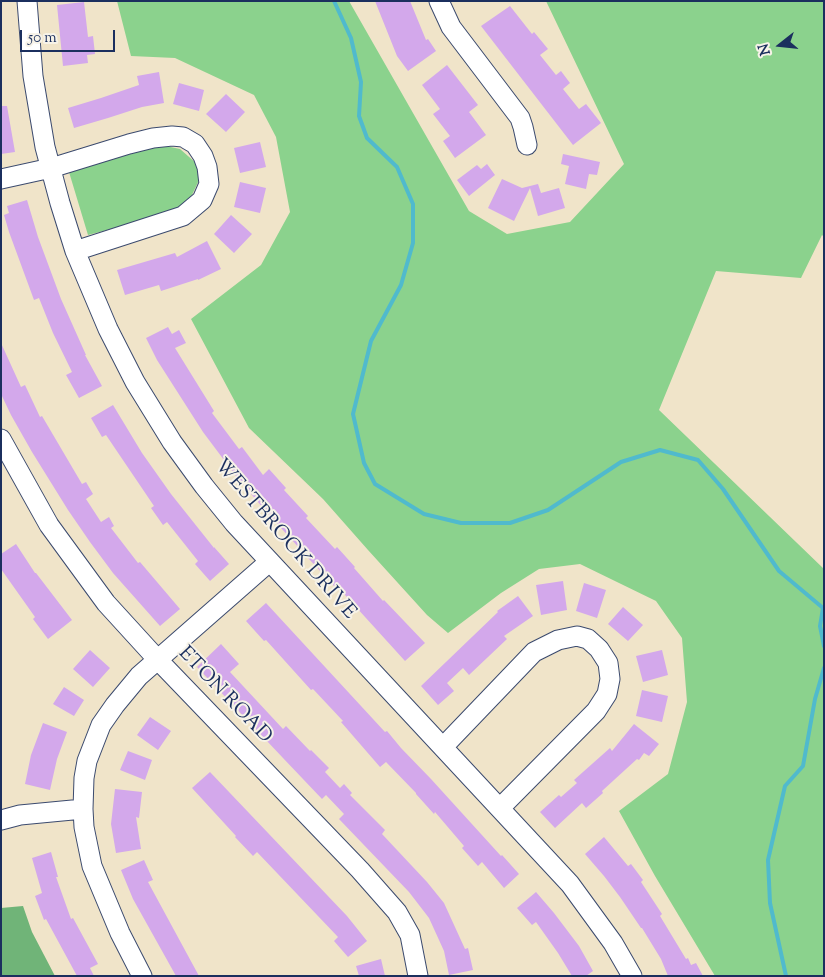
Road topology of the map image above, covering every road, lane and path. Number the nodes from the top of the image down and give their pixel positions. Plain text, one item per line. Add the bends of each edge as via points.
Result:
1 (27, 1) edge
2 (439, 1) edge
3 (527, 145) dead end
4 (51, 168) junction
5 (1, 179) edge
6 (75, 251) junction
7 (1, 439) edge
8 (269, 562) junction
9 (158, 660) junction
10 (443, 747) junction
11 (500, 808) junction
12 (83, 809) junction
13 (1, 820) edge
14 (142, 976) edge
15 (418, 976) edge
16 (632, 976) edge

1 - 4 street, WESTBROOK DRIVE via 33,76
2 - 3 street via 451,27 520,118
4 - 5 street
4 - 6 street, WESTBROOK DRIVE
4 - 6 street via 129,144 172,136 195,144 207,167 209,184 202,200 182,216
6 - 8 street, WESTBROOK DRIVE via 108,329 135,382 172,442 210,494
7 - 9 street, ETON ROAD via 49,525 106,603
8 - 9 street
8 - 10 street, WESTBROOK DRIVE
9 - 12 street via 139,676 101,725 87,761
9 - 15 street, ETON ROAD via 397,912 410,935
10 - 11 street, WESTBROOK DRIVE
10 - 11 street via 534,652 558,640 578,636 588,639 599,649 608,663 610,680 607,694 596,711
11 - 16 street, WESTBROOK DRIVE via 570,884 614,943
12 - 13 street
12 - 14 street via 92,866

